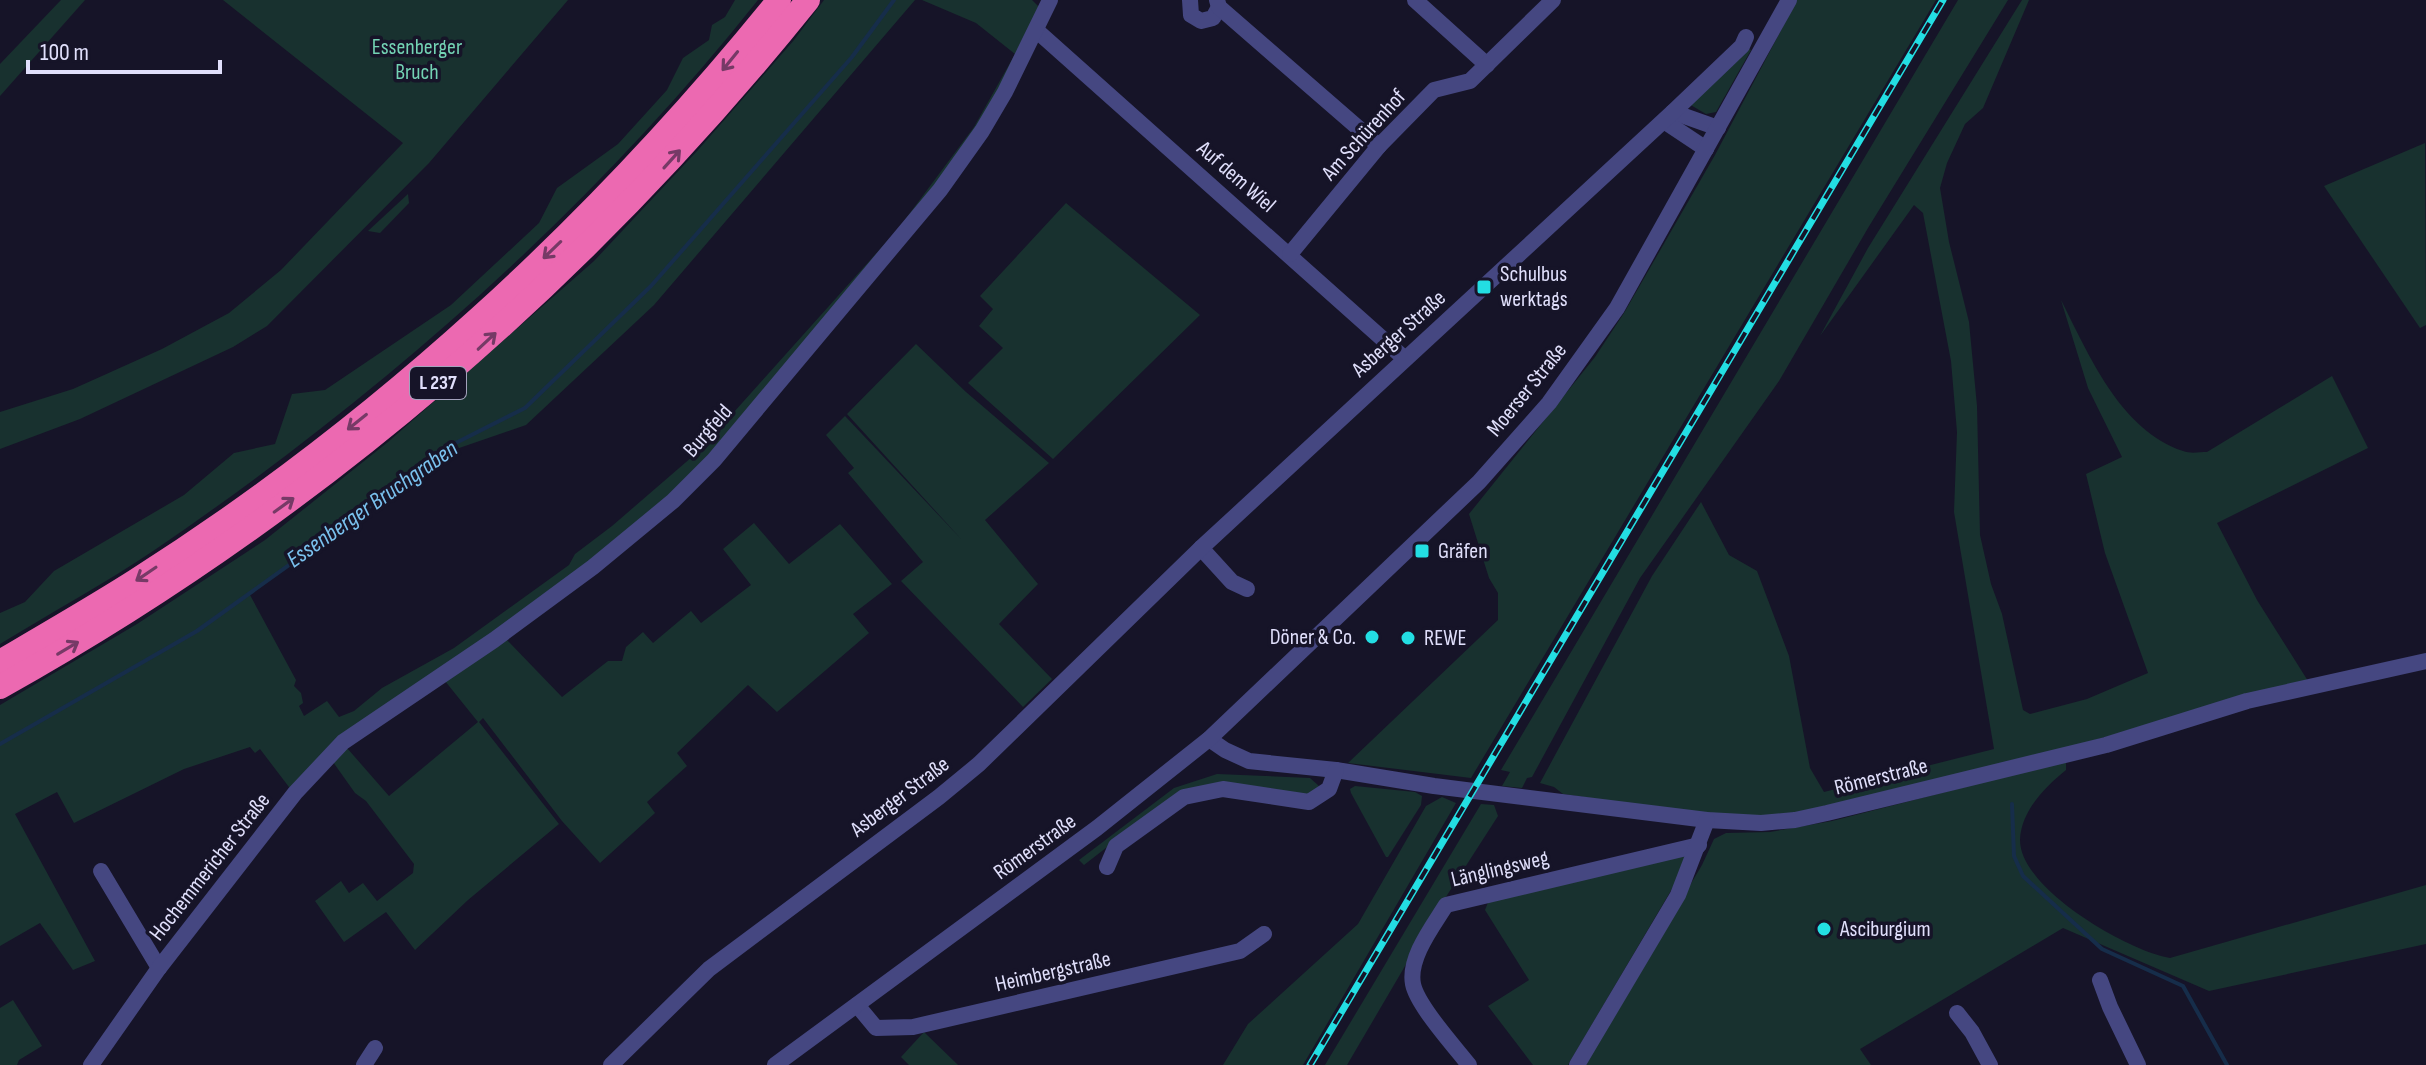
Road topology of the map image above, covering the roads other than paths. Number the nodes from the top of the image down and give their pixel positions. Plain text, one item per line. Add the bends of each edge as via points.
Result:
1 (779, 0) edge
2 (808, 0) edge
3 (1050, 0) edge
4 (1190, 0) edge
5 (1415, 0) edge
6 (1553, 0) edge
7 (1789, 0) edge
8 (1218, 3) edge
9 (1036, 30) junction
10 (1746, 37) dead end
11 (1487, 65) junction
12 (1668, 117) junction
13 (1718, 128) junction
14 (1379, 146) junction
15 (1706, 149) junction
16 (1290, 254) junction
17 (1404, 358) junction
18 (1201, 548) junction
19 (1247, 589) dead end
20 (2426, 661) edge
21 (0, 662) edge
22 (0, 687) edge
23 (1209, 739) junction
24 (1336, 770) junction
25 (295, 793) joint
26 (1707, 820) junction
27 (1699, 845) junction
28 (1107, 867) dead end
29 (101, 871) dead end
30 (1264, 934) dead end
31 (159, 968) junction
32 (2100, 980) dead end
33 (857, 1005) junction
34 (1957, 1013) dead end
35 (375, 1048) dead end
36 (91, 1065) edge
37 (364, 1065) edge
38 (611, 1065) edge
39 (775, 1065) edge
40 (1469, 1065) edge
41 (1577, 1065) edge
42 (1990, 1065) edge
43 (2138, 1065) edge

1 -> 21 highway, L 237 via 617,185 456,339 258,497 136,581
22 -> 2 highway, L 237 via 148,598 270,515 482,346 650,183
3 - 9 street, Burgfeld
4 - 8 street via 1191,15 1201,21 1213,18
5 - 11 street
6 - 11 street, Am Schürenhof
7 - 13 street, Moerser Straße
8 - 14 street
9 - 16 street, Auf dem Wiel
9 - 25 street, Burgfeld via 982,131 940,190 714,460 593,567 343,742
10 - 12 street, Asberger Straße
11 - 14 street, Am Schürenhof via 1470,81 1434,90
12 - 13 street
12 - 15 street
12 - 17 street, Asberger Straße
13 - 15 street, Moerser Straße
14 - 16 street, Am Schürenhof
15 - 23 street, Moerser Straße via 1617,308 1549,403 1454,507
16 - 17 street, Auf dem Wiel
17 - 18 street, Asberger Straße
18 - 19 street via 1232,582
18 - 38 street, Asberger Straße via 979,764 709,969
20 - 26 street, Römerstraße via 2247,701 2106,745 1827,813 1761,823
23 - 24 street, Römerstraße via 1249,761
23 - 33 street, Römerstraße
24 - 26 street, Römerstraße
24 - 28 street via 1329,789 1309,802 1223,789 1184,797 1116,846
25 - 31 street, Hochemmericher Straße
26 - 27 street
27 - 40 street, Länglingsweg via 1446,905 1415,961 1412,982
27 - 41 street via 1678,895
29 - 31 street, Hochemmericher Straße
30 - 33 street, Heimbergstraße via 1240,951 913,1027 876,1028
31 - 36 street, Hochemmericher Straße
32 - 43 street
33 - 39 street, Römerstraße
34 - 42 street
35 - 37 street

